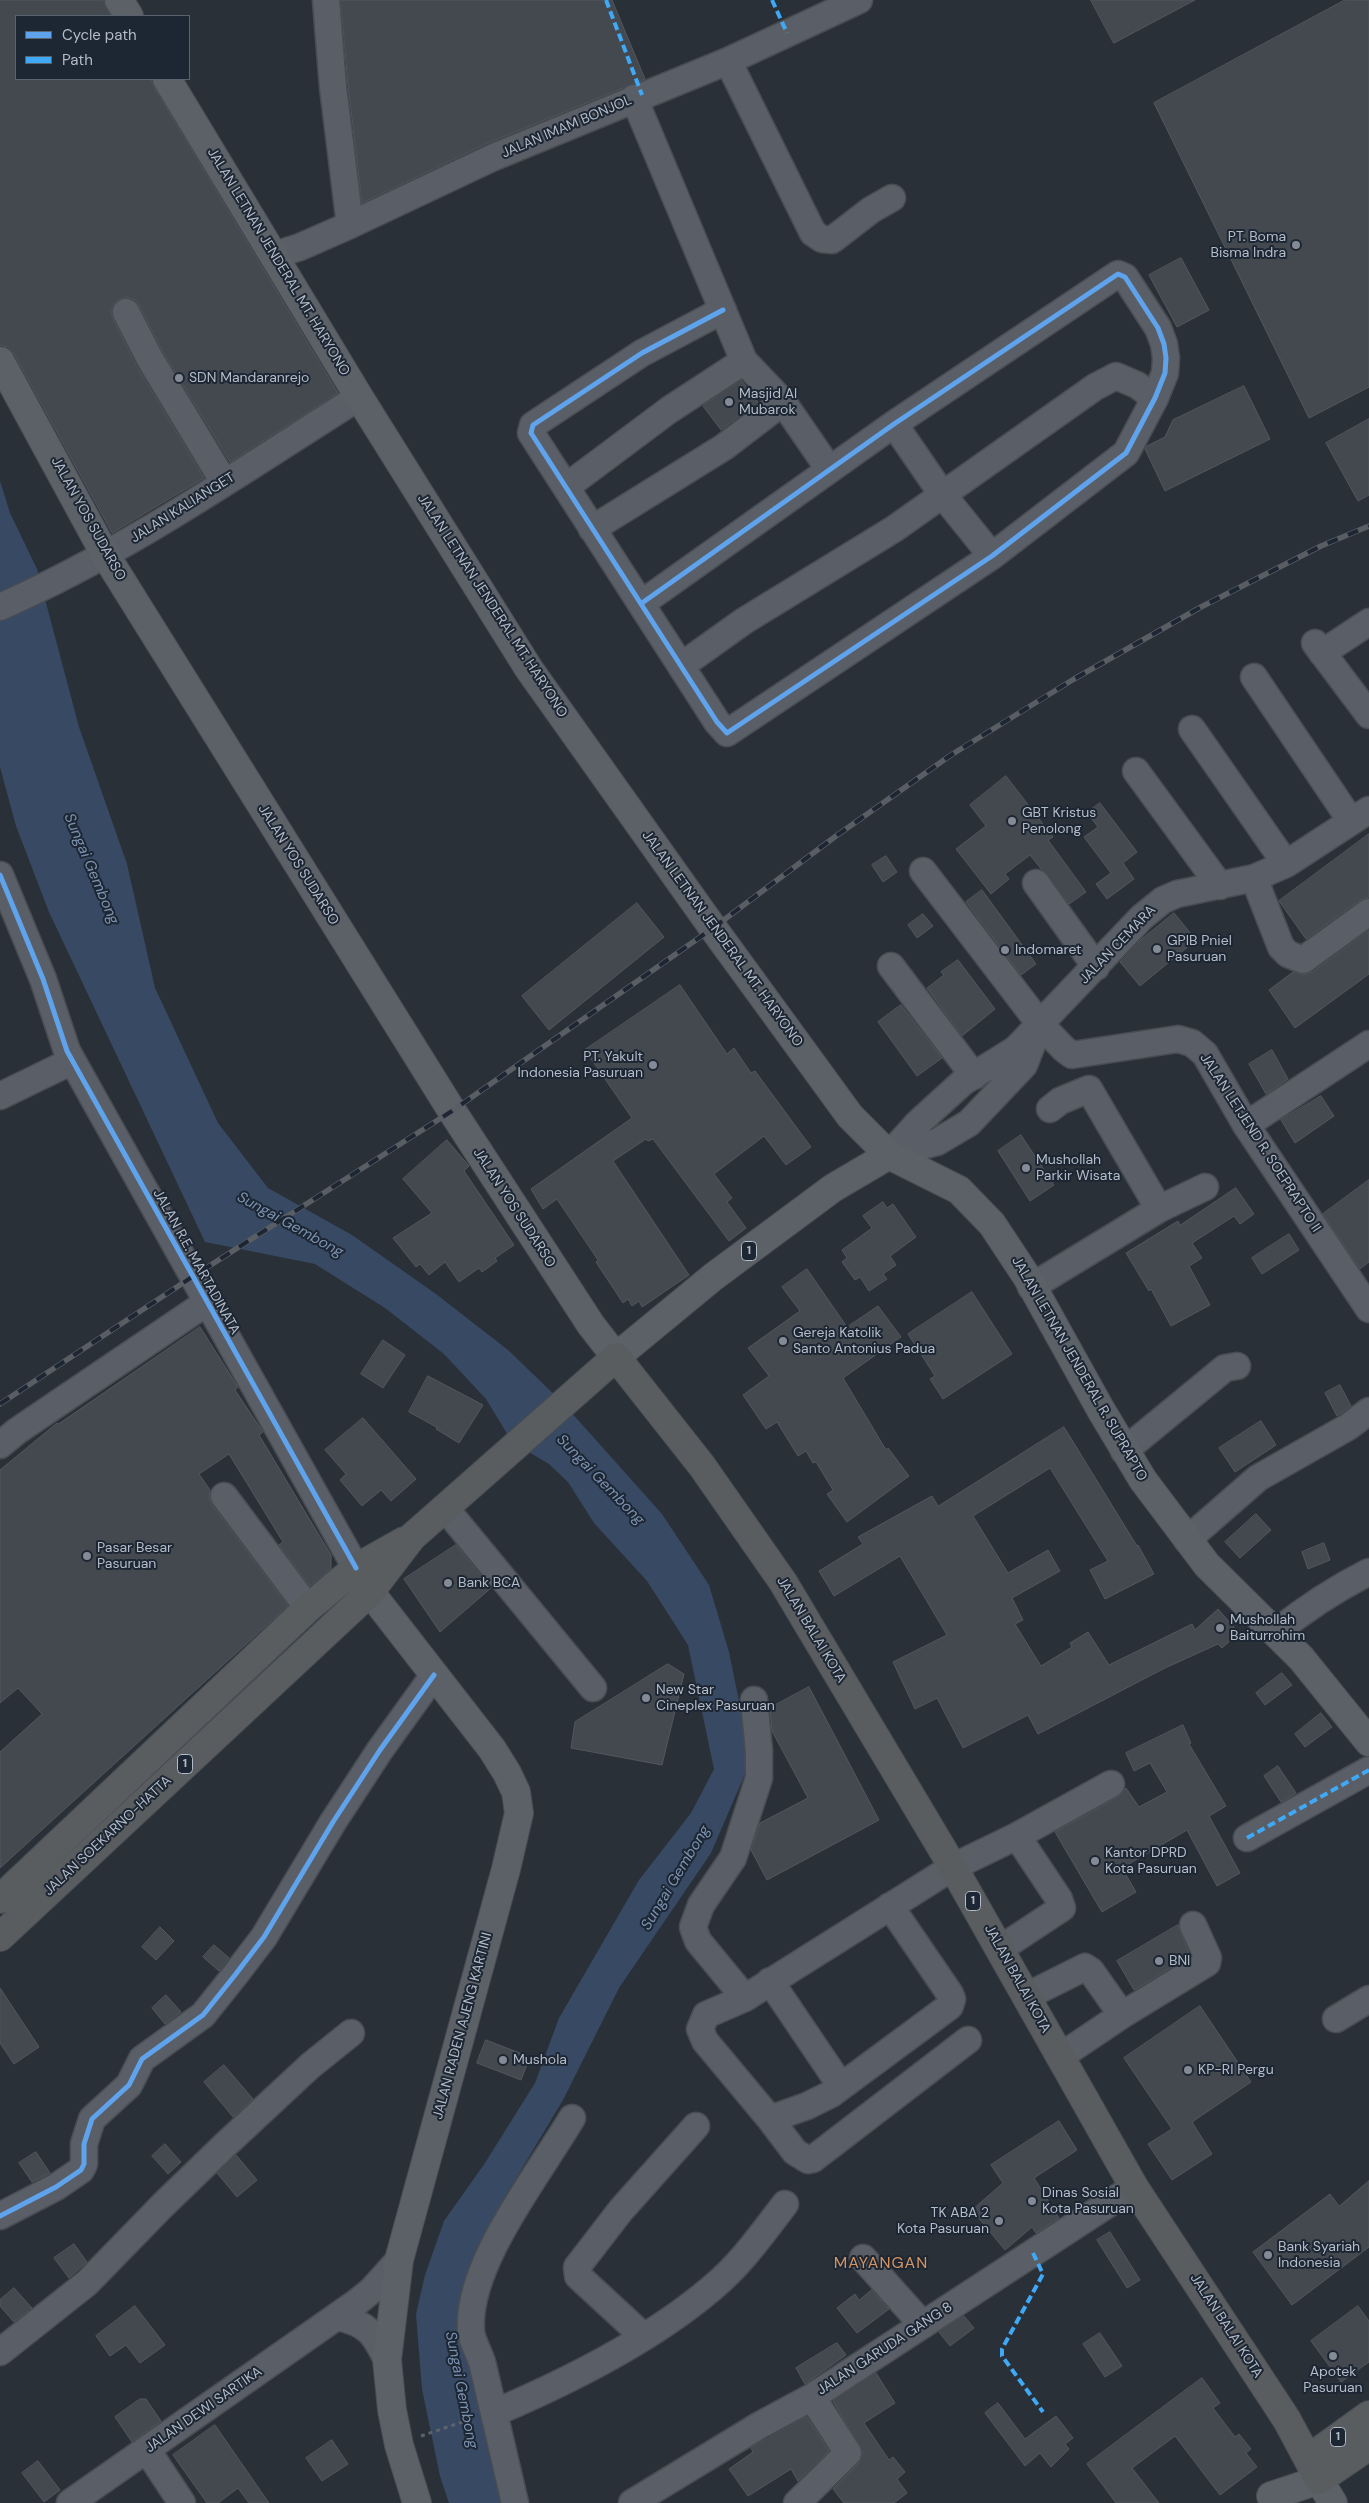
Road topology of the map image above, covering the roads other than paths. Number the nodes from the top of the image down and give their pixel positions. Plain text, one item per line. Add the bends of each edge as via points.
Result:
1 (118, 0) edge
2 (326, 0) edge
3 (859, 0) edge
4 (128, 15) edge
5 (728, 61) junction
6 (168, 80) edge
7 (634, 98) junction
8 (892, 198) dead end
9 (350, 225) junction
10 (275, 255) junction
11 (126, 312) dead end
12 (727, 321) junction
13 (0, 361) edge
14 (744, 361) junction
15 (359, 397) junction
16 (1155, 398) junction
17 (783, 402) junction
18 (894, 424) junction
19 (829, 469) junction
20 (224, 482) junction
21 (566, 487) junction
22 (942, 494) junction
23 (592, 529) junction
24 (106, 556) junction
25 (992, 556) junction
26 (642, 603) junction
27 (0, 606) edge
28 (1369, 622) edge
29 (681, 666) junction
30 (1254, 677) dead end
31 (1369, 715) edge
32 (1192, 729) dead end
33 (1136, 771) dead end
34 (1360, 815) edge
35 (1286, 864) junction
36 (923, 871) dead end
37 (0, 875) edge
38 (1254, 878) junction
39 (1036, 883) dead end
40 (1220, 886) junction
41 (1369, 912) edge
42 (891, 966) dead end
43 (1096, 966) junction
44 (1040, 1024) junction
45 (1369, 1044) edge
46 (1072, 1054) junction
47 (72, 1061) junction
48 (974, 1076) junction
49 (1089, 1089) junction
50 (0, 1096) edge
51 (1050, 1109) dead end
52 (1246, 1125) junction
53 (889, 1155) junction
54 (1206, 1187) dead end
55 (1159, 1208) junction
56 (1031, 1287) junction
57 (206, 1303) junction
58 (1369, 1309) edge
59 (616, 1357) junction
60 (1237, 1366) dead end
61 (1369, 1411) edge
62 (0, 1445) edge
63 (1124, 1451) junction
64 (224, 1496) dead end
65 (445, 1508) junction
66 (412, 1537) junction
67 (1187, 1540) junction
68 (356, 1568) junction
69 (1369, 1572) edge
70 (370, 1592) junction
71 (308, 1608) junction
72 (1275, 1633) junction
73 (434, 1675) junction
74 (593, 1688) dead end
75 (754, 1700) dead end
76 (1369, 1742) edge
77 (1369, 1770) edge
78 (1111, 1784) dead end
79 (1017, 1836) junction
80 (1247, 1838) dead end
81 (953, 1867) junction
82 (0, 1899) edge
83 (890, 1906) junction
84 (1193, 1925) dead end
85 (0, 1937) edge
86 (1000, 1949) junction
87 (770, 1981) junction
88 (1027, 1996) junction
89 (745, 1998) junction
90 (1369, 1999) edge
91 (1122, 2015) junction
92 (1336, 2019) dead end
93 (351, 2033) dead end
94 (968, 2040) dead end
95 (1060, 2056) junction
96 (841, 2086) junction
97 (572, 2118) dead end
98 (770, 2119) junction
99 (696, 2126) dead end
100 (1134, 2187) junction
101 (785, 2204) dead end
102 (0, 2216) edge
103 (863, 2258) dead end
104 (399, 2260) junction
105 (338, 2316) junction
106 (923, 2324) junction
107 (643, 2336) junction
108 (0, 2352) edge
109 (387, 2360) junction
110 (812, 2397) junction
111 (488, 2414) junction
112 (1369, 2415) edge
113 (1369, 2446) edge
114 (147, 2450) junction
115 (1313, 2470) junction
116 (1267, 2500) edge
117 (70, 2503) edge
118 (182, 2503) edge
119 (417, 2503) edge
120 (515, 2503) edge
121 (632, 2503) edge
122 (797, 2503) edge
123 (1333, 2503) edge

1 - 4 main road
2 - 9 street
3 - 5 street, JALAN IMAM BONJOL
5 - 7 street, JALAN IMAM BONJOL
5 - 8 street via 813,233 822,239 832,240
6 - 10 main road, JALAN LETNAN JENDERAL MT. HARYONO
7 - 9 street, JALAN IMAM BONJOL via 494,157
7 - 12 street
9 - 10 street, JALAN IMAM BONJOL
10 - 15 main road, JALAN LETNAN JENDERAL MT. HARYONO
11 - 20 street via 150,359
12 - 14 street
12 - 21 street via 642,354 533,425 532,433
13 - 24 main road, JALAN YOS SUDARSO
14 - 17 street
14 - 21 street via 669,410
15 - 20 street, JALAN KALIANGET
15 - 53 main road, JALAN LETNAN JENDERAL MT. HARYONO via 529,669 850,1116
16 - 18 street via 1165,373 1164,344 1158,328 1126,277 1118,274
16 - 22 street via 1121,377 1112,378
16 - 25 street via 1126,453
17 - 19 street
17 - 23 street via 724,447
18 - 19 street
18 - 22 street
19 - 26 street
20 - 24 street, JALAN KALIANGET
21 - 23 street
22 - 25 street
22 - 29 street via 894,529 744,621
23 - 26 street
24 - 27 street, JALAN KALIANGET
24 - 59 main road, JALAN YOS SUDARSO via 447,1103 591,1325
25 - 29 street via 731,733 717,722
26 - 29 street
28 - 31 street via 1318,648
30 - 34 street
32 - 35 street
33 - 40 street
34 - 35 street, JALAN CEMARA
35 - 38 street, JALAN CEMARA
36 - 44 street
37 - 47 street, JALAN R.E. MARTADINATA via 43,979
38 - 40 street, JALAN CEMARA
38 - 41 street via 1281,947 1296,959 1303,960
39 - 43 street
40 - 43 street, JALAN CEMARA via 1192,890 1163,900 1142,917
42 - 48 street
43 - 44 street, JALAN CEMARA
44 - 46 street
44 - 48 street, JALAN CEMARA via 1016,1049
44 - 53 street, JALAN CEMARA via 1024,1065 969,1124 937,1142
45 - 52 street
46 - 49 street
46 - 52 street, JALAN LETJEND R. SOEPRAPTO II via 1178,1039 1187,1042 1205,1054
47 - 50 street
47 - 57 street, JALAN R.E. MARTADINATA
48 - 53 street, JALAN CEMARA via 918,1123
49 - 51 street via 1060,1101
49 - 55 street
52 - 58 street, JALAN LETJEND R. SOEPRAPTO II
53 - 56 main road, JALAN LETNAN JENDERAL R. SUPRAPTO via 958,1190 992,1224
53 - 59 main road, 1 via 825,1194 714,1277
54 - 55 street
55 - 56 street
56 - 63 main road, JALAN LETNAN JENDERAL R. SUPRAPTO
57 - 62 street
57 - 68 street, JALAN R.E. MARTADINATA
59 - 65 highway, 1
59 - 81 highway, JALAN BALAI KOTA / 1 via 702,1466 783,1582
60 - 63 street via 1225,1368
61 - 67 street via 1348,1427 1258,1478
63 - 67 main road, JALAN LETNAN JENDERAL R. SUPRAPTO
64 - 71 street
65 - 66 highway, 1
65 - 74 street
66 - 68 highway, 1
66 - 70 highway, 1
67 - 72 main road, JALAN LETNAN JENDERAL R. SUPRAPTO
68 - 70 main road, JALAN RADEN AJENG KARTINI
68 - 71 highway, JALAN SOEKARNO-HATTA / 1
69 - 72 street via 1307,1607
70 - 73 main road, JALAN RADEN AJENG KARTINI
70 - 85 highway, JALAN SOEKARNO-HATTA / 1
71 - 82 highway, JALAN SOEKARNO-HATTA / 1
72 - 76 main road, JALAN LETNAN JENDERAL R. SUPRAPTO via 1301,1658
73 - 102 street via 380,1750 264,1937 235,1975 203,2014 142,2059 129,2085 92,2118 81,2170
73 - 104 main road, JALAN RADEN AJENG KARTINI via 508,1773 516,1792 519,1813
75 - 89 street via 759,1778 732,1858 702,1905 693,1927 698,1941
77 - 80 street
78 - 79 street
79 - 81 street
79 - 86 street via 1060,1899 1062,1908
81 - 83 street
81 - 86 highway, JALAN BALAI KOTA / 1
83 - 87 street
83 - 96 street via 950,1994 952,2002
84 - 91 street via 1208,1958 1207,1963
86 - 88 highway, JALAN BALAI KOTA / 1
87 - 89 street
87 - 96 street
88 - 91 street via 1085,1967
88 - 95 highway, JALAN BALAI KOTA / 1
89 - 98 street via 706,2015 700,2029 706,2041
90 - 92 street
91 - 95 street
93 - 108 street via 310,2066 217,2152 87,2283
94 - 98 street via 813,2159 808,2160 795,2152
95 - 100 highway, JALAN BALAI KOTA / 1
96 - 98 street via 807,2106
97 - 111 street via 492,2248 480,2280 471,2332 483,2363
99 - 107 street via 621,2210 577,2267 578,2276
100 - 106 street, JALAN GARUDA GANG 8
100 - 115 highway, JALAN BALAI KOTA / 1 via 1287,2420
101 - 107 street via 742,2260 712,2288
103 - 106 street
104 - 105 street, JALAN DEWI SARTIKA via 372,2290
104 - 109 main road, JALAN RADEN AJENG KARTINI
105 - 109 street via 365,2326 378,2341
105 - 114 street, JALAN DEWI SARTIKA
106 - 110 street, JALAN GARUDA GANG 8
107 - 111 street via 572,2377
109 - 119 main road, JALAN RADEN AJENG KARTINI via 399,2445
110 - 121 street, JALAN GARUDA GANG 8 via 751,2430
110 - 122 street via 848,2453
111 - 120 street
112 - 115 highway, 1
113 - 115 highway, 1
114 - 117 street, JALAN DEWI SARTIKA
114 - 118 street
115 - 116 main road
115 - 123 main road

